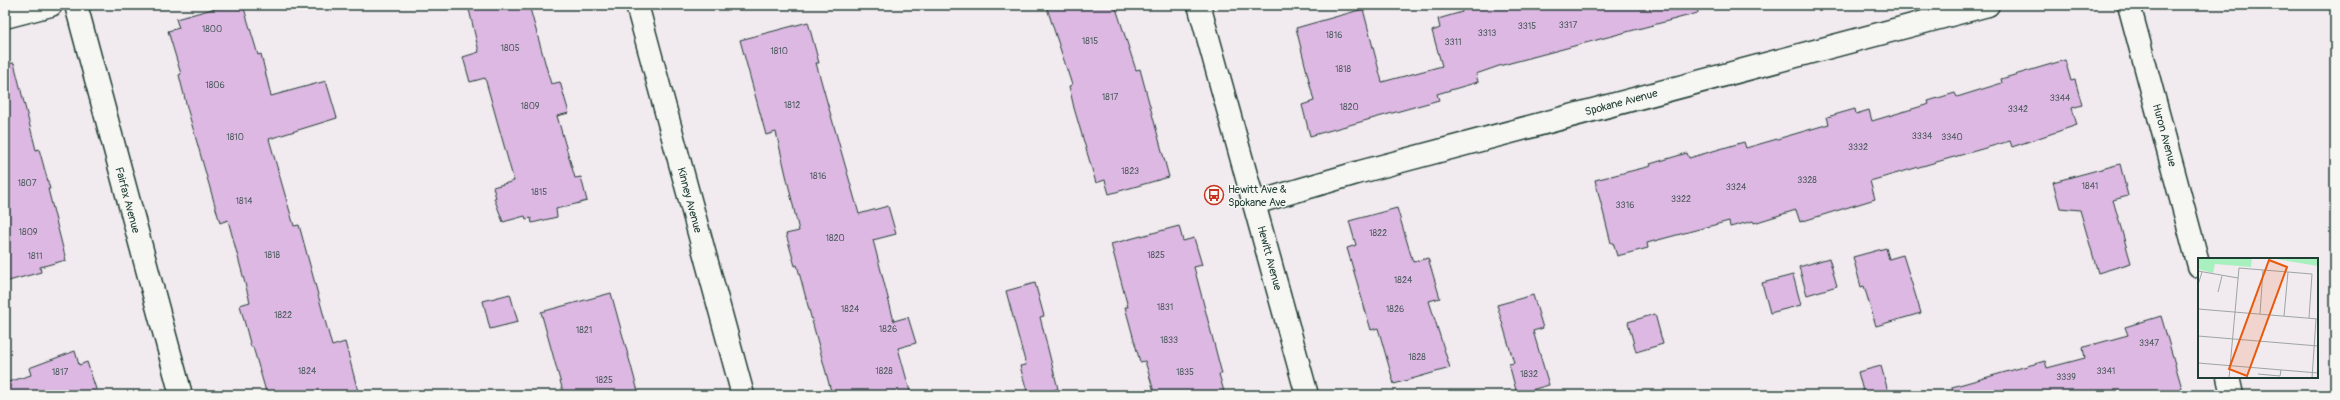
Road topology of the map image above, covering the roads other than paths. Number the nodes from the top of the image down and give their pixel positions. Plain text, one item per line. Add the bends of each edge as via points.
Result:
1 (51, 5) edge
2 (76, 5) edge
3 (637, 5) edge
4 (1199, 5) edge
5 (1988, 5) edge
6 (2129, 5) edge
7 (5, 17) edge
8 (1255, 203) junction
9 (2198, 262) edge
10 (2228, 378) edge
11 (181, 395) edge
12 (742, 395) edge
13 (1307, 395) edge
14 (2232, 395) edge

1 - 7 street
2 - 11 street, Fairfax Avenue
3 - 12 street, Kinney Avenue
4 - 8 street, Hewitt Avenue
5 - 8 street, Spokane Avenue via 1368,170
6 - 9 street, Huron Avenue
8 - 13 street, Hewitt Avenue
10 - 14 street

